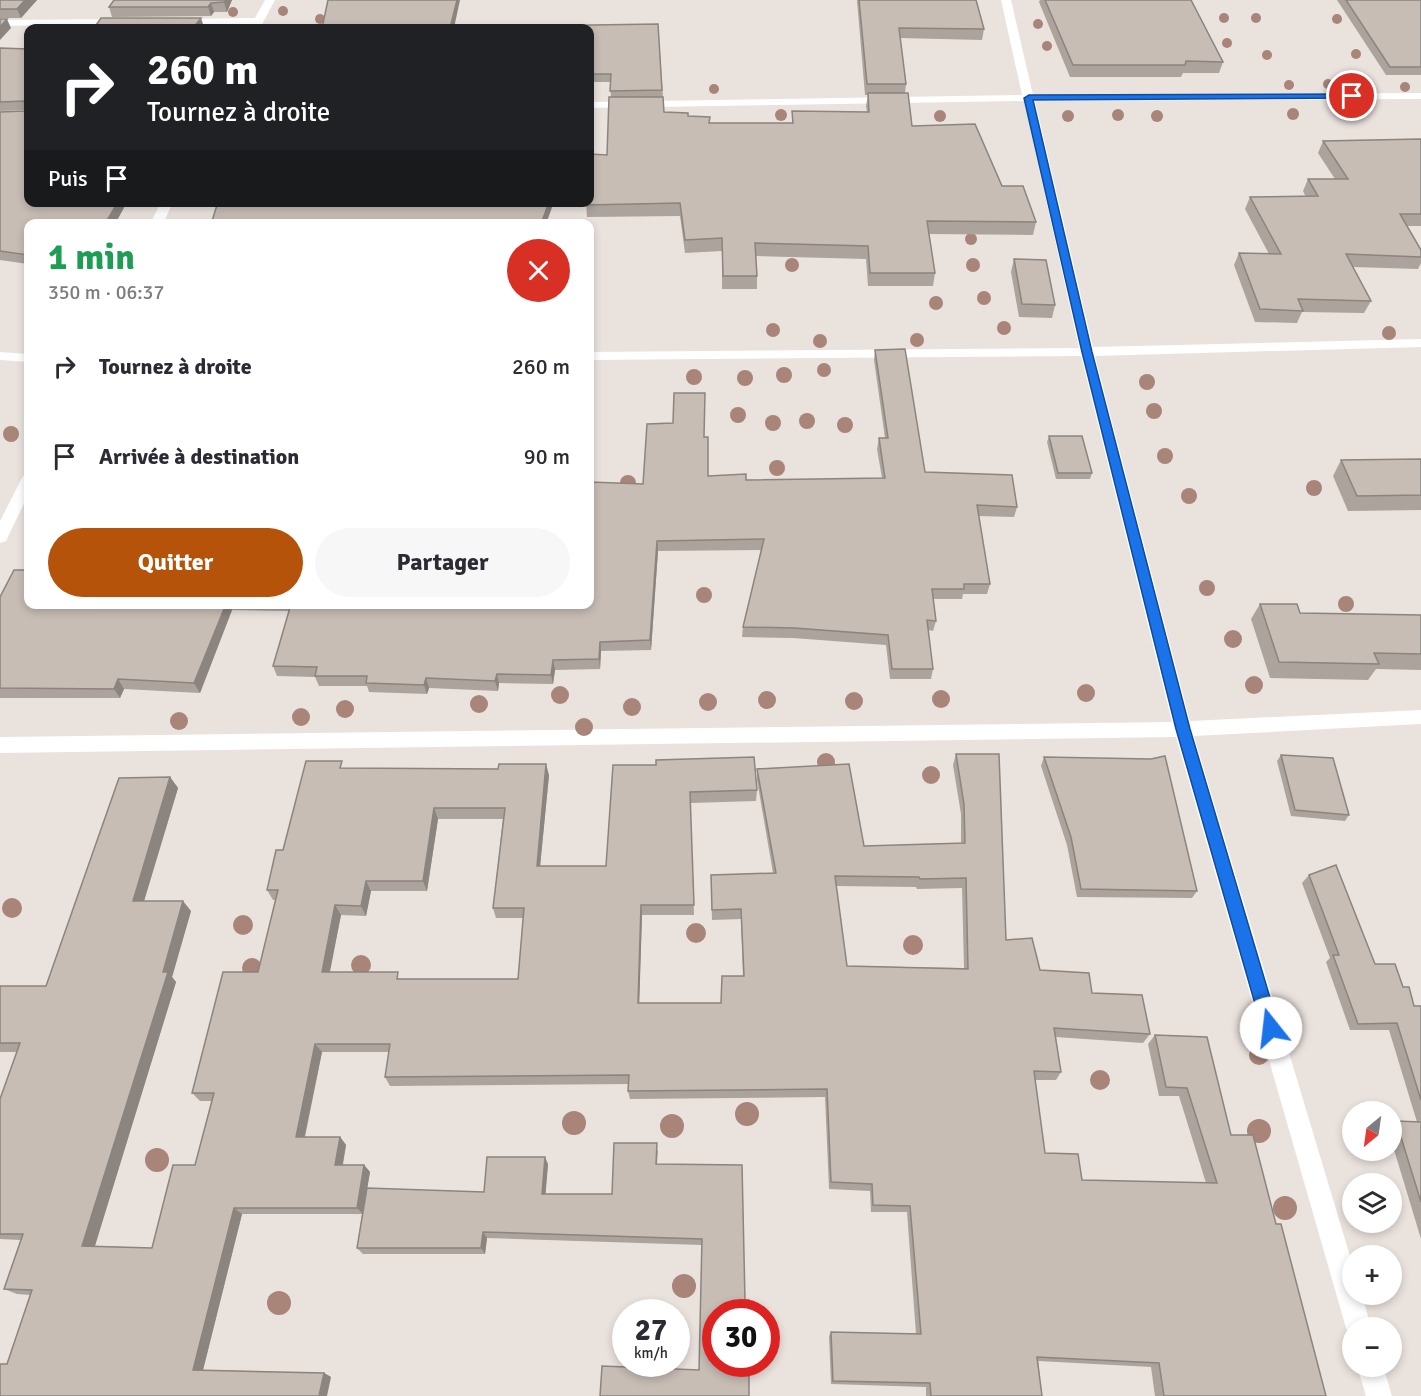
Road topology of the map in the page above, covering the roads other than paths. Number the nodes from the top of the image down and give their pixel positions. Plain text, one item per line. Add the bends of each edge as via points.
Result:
1 (270, 0) edge
2 (1006, 0) edge
3 (129, 22) edge
4 (165, 22) edge
5 (0, 23) edge
6 (226, 24) edge
7 (258, 24) edge
8 (1421, 96) edge
9 (1029, 98) junction
10 (594, 105) edge
11 (1421, 343) edge
12 (1087, 352) junction
13 (0, 356) edge
14 (594, 356) edge
15 (24, 358) edge
16 (24, 488) edge
17 (0, 537) edge
18 (1421, 717) edge
19 (1183, 729) junction
20 (0, 745) edge
21 (1356, 1317) edge
22 (1373, 1377) edge
23 (1379, 1396) edge

1 - 7 street
2 - 9 street
3 - 5 street
4 - 6 street
8 - 9 street
9 - 10 street
9 - 12 street
11 - 12 street
12 - 14 street
12 - 19 street
13 - 15 street
16 - 17 street
18 - 19 street
19 - 20 street
19 - 21 street
22 - 23 street

